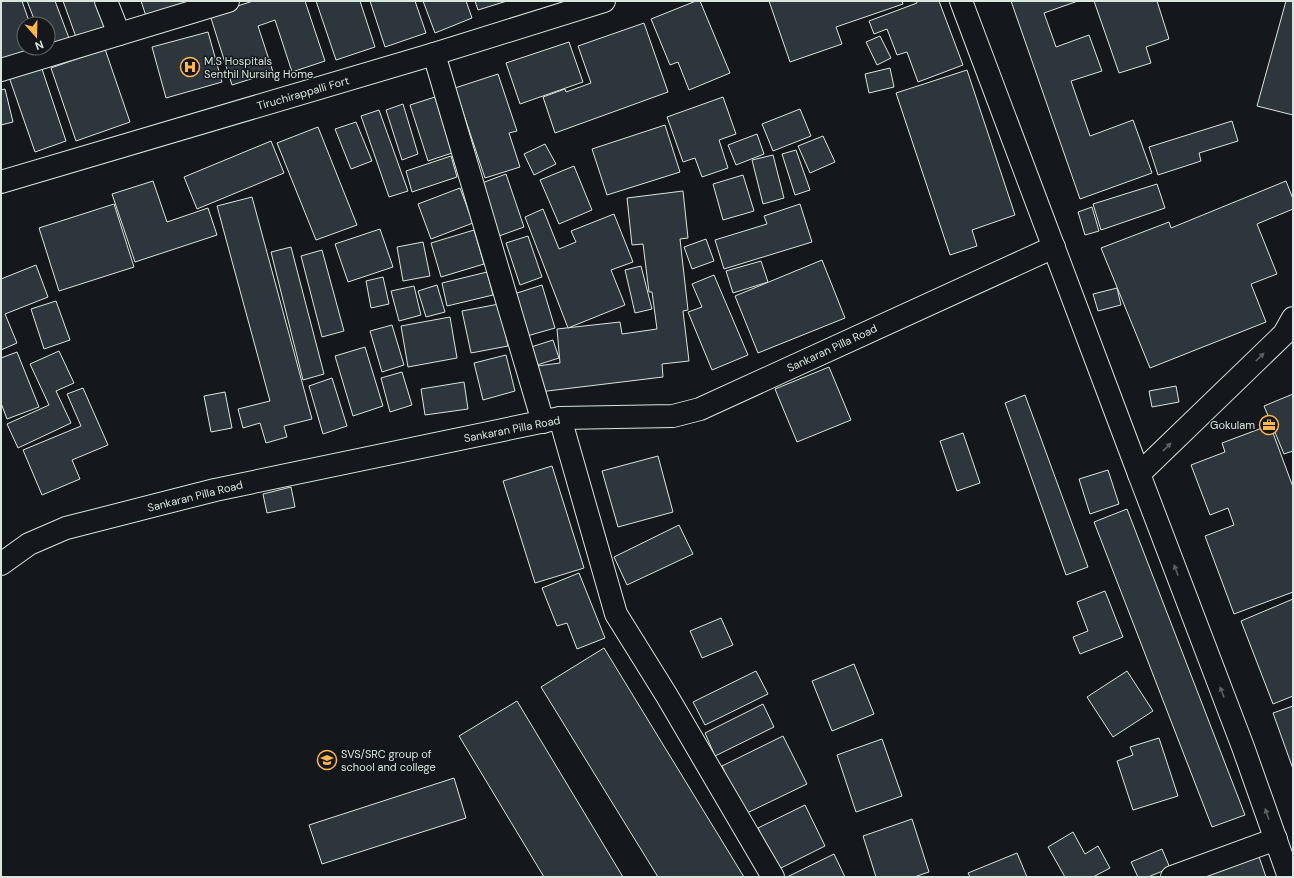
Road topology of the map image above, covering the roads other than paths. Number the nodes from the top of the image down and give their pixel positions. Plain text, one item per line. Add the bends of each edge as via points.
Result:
1 (106, 1) edge
2 (228, 1) edge
3 (962, 1) edge
4 (596, 2) edge
5 (119, 34) junction
6 (434, 54) junction
7 (1, 70) edge
8 (1, 182) edge
9 (1054, 247) junction
10 (1290, 330) edge
11 (551, 420) junction
12 (1139, 474) junction
13 (1, 564) edge
14 (1276, 839) junction
15 (773, 877) edge
16 (1172, 877) edge
17 (1289, 877) edge

1 - 5 street
2 - 5 street
3 - 9 street
4 - 6 street, Tiruchirappalli Fort
5 - 7 street
6 - 8 street, Tiruchirappalli Fort
6 - 11 street
9 - 11 street, Sankaran Pilla Road via 700,410 673,416
9 - 12 street
12 -> 10 street
11 - 13 street, Sankaran Pilla Road via 215,490 66,528 28,544
11 - 15 street via 616,614
14 -> 12 street
14 - 16 street
14 - 17 street

